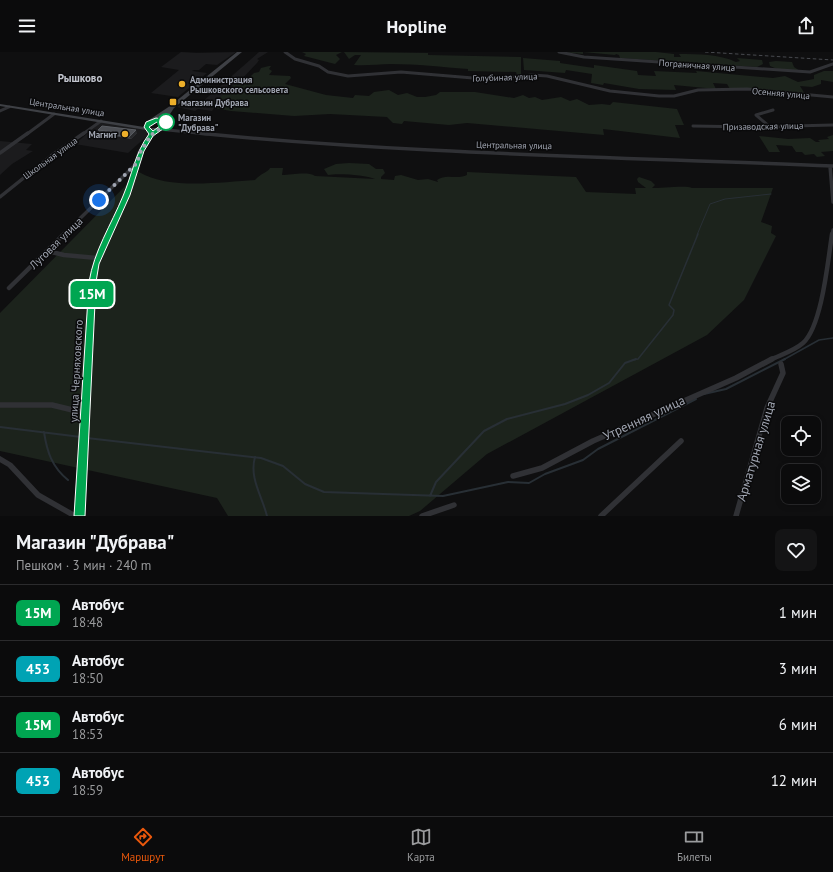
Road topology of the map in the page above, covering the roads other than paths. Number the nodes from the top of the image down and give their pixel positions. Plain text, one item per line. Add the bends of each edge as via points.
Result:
1 (240, 52) edge
2 (285, 52) edge
3 (560, 52) edge
4 (833, 64) edge
5 (728, 90) joint
6 (833, 97) edge
7 (0, 105) edge
8 (9, 107) junction
9 (172, 107) junction
10 (773, 110) dead end
11 (0, 111) edge
12 (54, 114) junction
13 (101, 121) junction
14 (151, 122) junction
15 (131, 125) junction
16 (166, 125) junction
17 (833, 125) edge
18 (693, 126) dead end
19 (770, 127) junction
20 (148, 128) junction
21 (158, 129) junction
22 (151, 135) junction
23 (0, 153) edge
24 (137, 163) junction
25 (832, 166) edge
26 (0, 197) edge
27 (833, 202) edge
28 (833, 230) edge
29 (48, 251) junction
30 (97, 258) junction
31 (9, 288) dead end
32 (778, 361) junction
33 (0, 405) edge
34 (85, 413) junction
35 (681, 441) dead end
36 (0, 460) edge
37 (513, 476) dead end
38 (454, 505) dead end
39 (75, 516) edge
40 (80, 516) edge
41 (422, 516) edge
42 (601, 516) edge
43 (736, 516) edge

1 - 9 main road
2 - 5 street, Голубиная улица via 328,72 348,76 401,72 480,79 540,76 604,90 659,96 674,96 698,90
3 - 4 street, Пограничная улица via 584,57 805,72 816,72
5 - 6 street, Осенняя улица
7 - 8 main road, Центральная улица
8 - 11 street
8 - 12 main road, Центральная улица
9 - 14 main road
9 - 16 main road
10 - 19 street, Осенняя улица via 756,115
12 - 13 main road, Центральная улица
12 - 23 street
13 - 15 main road, Центральная улица
13 - 26 street, Школьная улица via 51,156
14 - 15 main road
14 - 16 main road via 160,120
14 - 20 main road via 146,126
15 - 20 main road
16 - 21 main road, улица Черняховского
16 - 25 street, Центральная улица via 196,132 280,141 437,151
17 - 19 street, Призаводская улица
18 - 19 street, Призаводская улица
20 - 21 main road
20 - 22 main road
21 - 22 main road, улица Черняховского
22 - 24 main road, улица Черняховского
24 - 29 street, Луговая улица
24 - 30 main road, улица Черняховского via 127,195
25 - 27 street
28 - 32 street via 820,305 810,335
29 - 30 street
29 - 31 street, Луговая улица
30 - 34 main road, улица Черняховского via 92,282
32 - 37 street, Утренняя улица via 632,423 542,468
32 - 43 street, Арматурная улица via 783,373 767,408
33 - 34 street via 52,406
34 - 40 main road, улица Черняховского
35 - 42 street
36 - 39 street via 14,467 34,492
38 - 41 street

